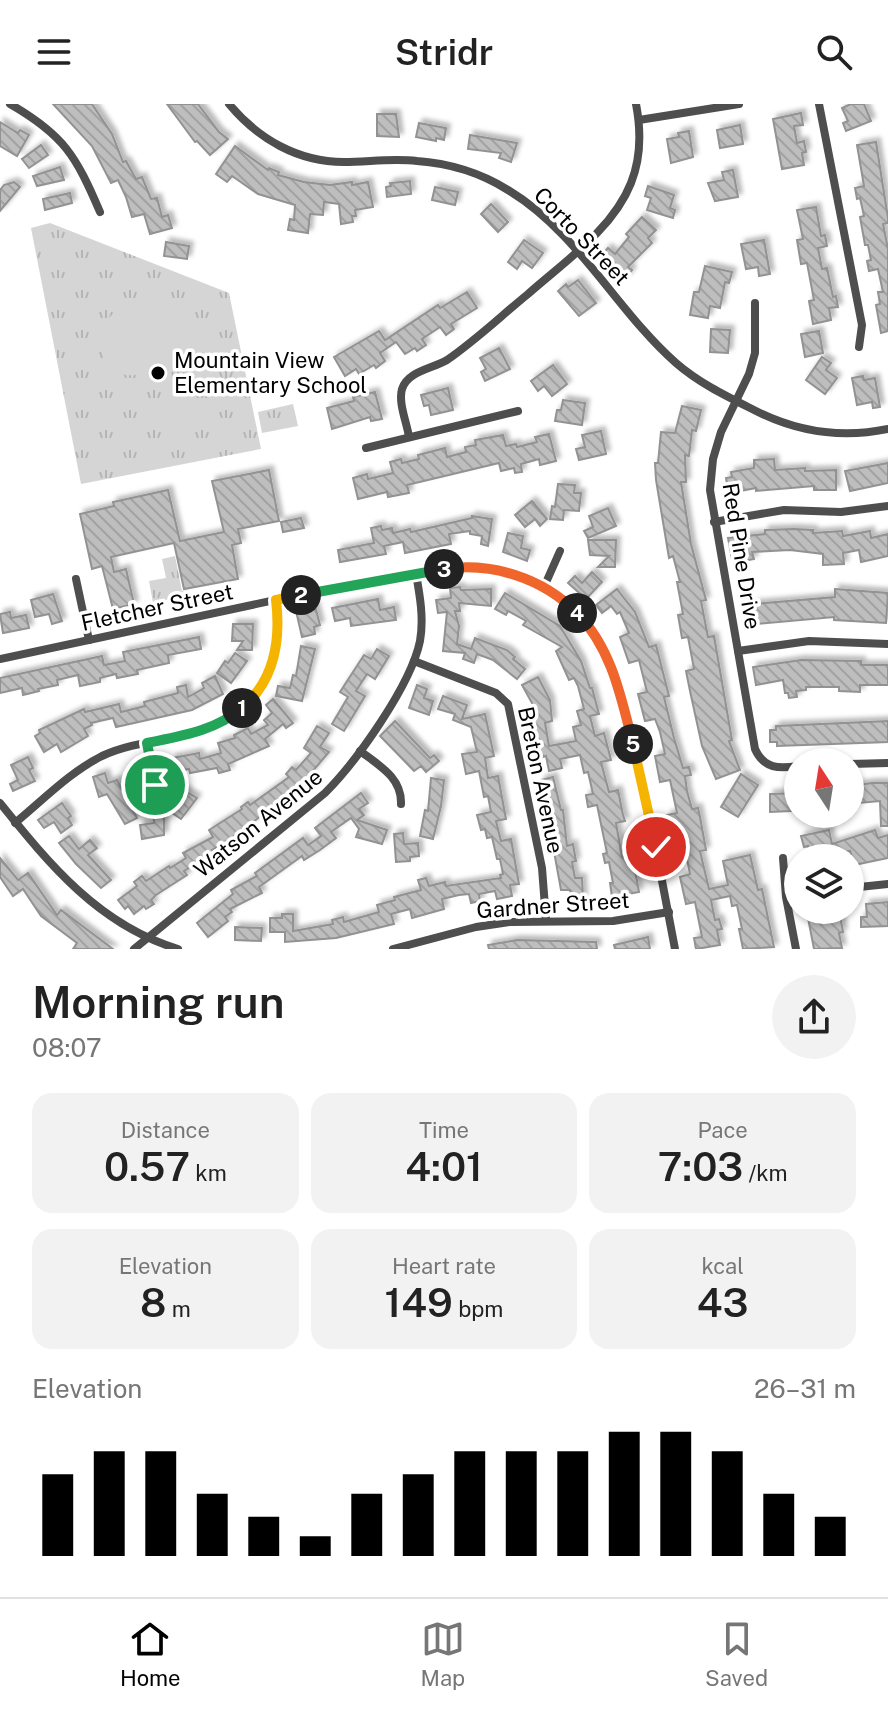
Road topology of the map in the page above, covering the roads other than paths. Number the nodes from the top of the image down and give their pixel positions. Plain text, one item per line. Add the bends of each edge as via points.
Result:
1 (10, 104) edge
2 (229, 104) edge
3 (636, 104) edge
4 (739, 104) edge
5 (819, 104) edge
6 (639, 120) junction
7 (100, 212) dead end
8 (576, 252) junction
9 (755, 303) dead end
10 (859, 347) dead end
11 (736, 401) junction
12 (518, 411) dead end
13 (888, 429) edge
14 (409, 437) junction
15 (366, 448) dead end
16 (888, 506) edge
17 (714, 522) junction
18 (560, 551) dead end
19 (416, 574) junction
20 (76, 579) dead end
21 (544, 587) junction
22 (276, 600) junction
23 (89, 640) junction
24 (888, 644) edge
25 (738, 651) junction
26 (0, 659) edge
27 (414, 661) junction
28 (147, 743) junction
29 (360, 751) junction
30 (888, 763) edge
31 (864, 764) edge
32 (784, 768) edge
33 (155, 785) dead end
34 (0, 803) edge
35 (401, 804) dead end
36 (15, 823) junction
37 (783, 858) dead end
38 (784, 871) edge
39 (888, 884) edge
40 (864, 887) edge
41 (669, 912) junction
42 (546, 920) junction
43 (791, 924) edge
44 (146, 938) junction
45 (134, 949) edge
46 (178, 949) edge
47 (393, 949) edge
48 (675, 949) edge
49 (796, 949) edge

1 - 7 street via 59,137
2 - 8 street, Corto Street via 270,142 296,154 343,162 417,161 474,174 533,206
3 - 6 street
4 - 6 street
5 - 10 street via 862,325
6 - 8 street via 632,183 619,207
8 - 11 street, Corto Street via 674,361
8 - 14 street via 471,342 407,380 401,400
9 - 11 street, Red Pine Drive via 755,353
11 - 13 street, Corto Street via 809,431 851,435
11 - 17 street, Red Pine Drive via 713,459
12 - 14 street
14 - 15 street
16 - 17 street via 841,512 784,510
17 - 25 street, Red Pine Drive
18 - 21 street
19 - 21 street, Fletcher Street via 483,568
19 - 22 street, Fletcher Street
19 - 27 street, Watson Avenue via 422,622
20 - 23 street
21 - 41 street, Fletcher Street via 585,621 610,662 643,781
22 - 23 street, Fletcher Street
22 - 28 street via 276,653 266,680 250,701 209,728
23 - 26 street, Fletcher Street
24 - 25 street via 809,641
25 - 32 street, Red Pine Drive via 755,749 772,767
27 - 29 street, Watson Avenue
27 - 42 street, Breton Avenue via 496,693 508,704 542,868
28 - 33 street
28 - 36 street via 83,767
29 - 35 street via 396,781
29 - 44 street, Watson Avenue via 325,793
30 - 31 street
34 - 36 street
36 - 44 street via 86,900
37 - 38 street
39 - 40 street
41 - 42 street, Gardner Street via 613,921
41 - 48 street, Fletcher Street
42 - 47 street, Gardner Street via 476,927
43 - 49 street
44 - 45 street, Watson Avenue
44 - 46 street

